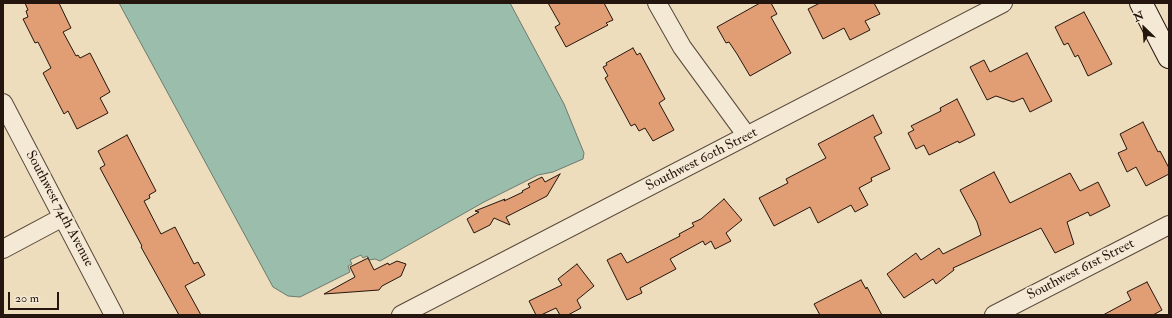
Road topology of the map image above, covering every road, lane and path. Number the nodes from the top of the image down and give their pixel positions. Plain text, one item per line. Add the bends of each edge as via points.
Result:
1 (657, 3) edge
2 (1003, 3) edge
3 (1141, 3) edge
4 (1169, 57) edge
5 (3, 103) edge
6 (747, 136) junction
7 (63, 217) junction
8 (1169, 225) edge
9 (3, 249) edge
10 (114, 315) edge
11 (401, 315) edge
12 (994, 315) edge

1 - 6 street via 682,47
2 - 6 street, Southwest 60th Street
3 - 4 street
5 - 7 street, Southwest 74th Avenue
6 - 11 street, Southwest 60th Street
7 - 9 street
7 - 10 street, Southwest 74th Avenue
8 - 12 street, Southwest 61st Street

